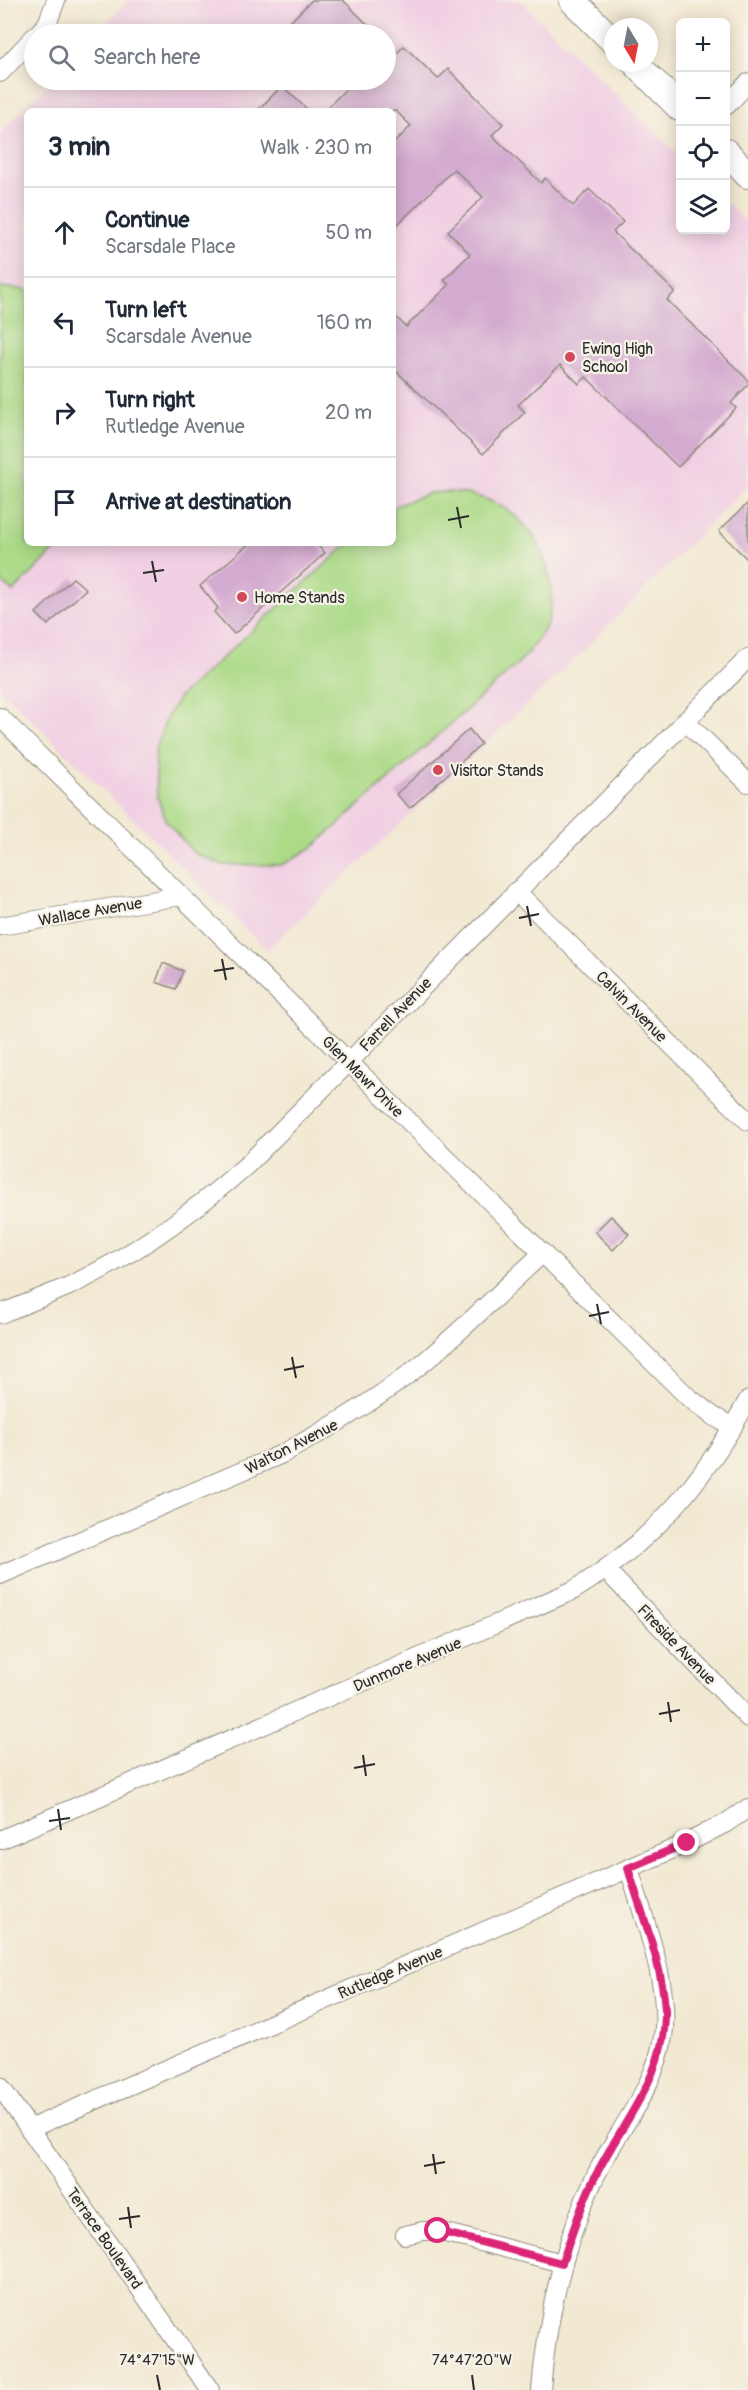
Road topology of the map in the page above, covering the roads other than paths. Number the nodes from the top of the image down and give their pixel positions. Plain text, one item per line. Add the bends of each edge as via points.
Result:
1 (56, 0) edge
2 (572, 0) edge
3 (47, 24) edge
4 (604, 32) edge
5 (24, 48) edge
6 (644, 72) edge
7 (0, 73) edge
8 (748, 83) edge
9 (730, 102) edge
10 (676, 103) edge
11 (730, 156) edge
12 (748, 174) edge
13 (748, 658) edge
14 (0, 717) edge
15 (686, 721) junction
16 (748, 783) edge
17 (516, 891) junction
18 (181, 896) junction
19 (0, 926) edge
20 (349, 1062) junction
21 (748, 1120) edge
22 (543, 1253) junction
23 (0, 1314) edge
24 (748, 1400) edge
25 (733, 1427) junction
26 (606, 1570) junction
27 (0, 1575) edge
28 (748, 1718) edge
29 (748, 1808) edge
30 (0, 1840) edge
31 (628, 1868) junction
32 (0, 2086) edge
33 (29, 2129) junction
34 (405, 2235) dead end
35 (562, 2263) junction
36 (210, 2390) edge
37 (541, 2390) edge

1 - 3 street
2 - 4 main road
5 - 7 street
6 - 10 main road
8 - 9 street
11 - 12 main road
13 - 15 street, Farrell Avenue
14 - 18 street, Glen Mawr Drive
15 - 16 street
15 - 17 street, Farrell Avenue
17 - 20 street, Farrell Avenue
17 - 21 street, Calvin Avenue
18 - 19 street, Wallace Avenue
18 - 20 street, Glen Mawr Drive
20 - 22 street, Glen Mawr Drive
20 - 23 street, Farrell Avenue via 249,1164 176,1223 69,1286
22 - 25 street, Glen Mawr Drive via 688,1397
22 - 27 street, Walton Avenue via 424,1362 326,1430 282,1454
24 - 25 street, Dunmore Avenue
25 - 26 street, Dunmore Avenue via 678,1504 650,1534
26 - 28 street, Fireside Avenue
26 - 30 street, Dunmore Avenue via 534,1609
29 - 31 street, Rutledge Avenue via 687,1843
31 - 33 street, Rutledge Avenue
31 - 35 street via 662,1984 663,2036 647,2086 594,2178
32 - 33 street, Terrace Boulevard
33 - 36 street, Terrace Boulevard
34 - 35 street via 438,2231
35 - 37 street

